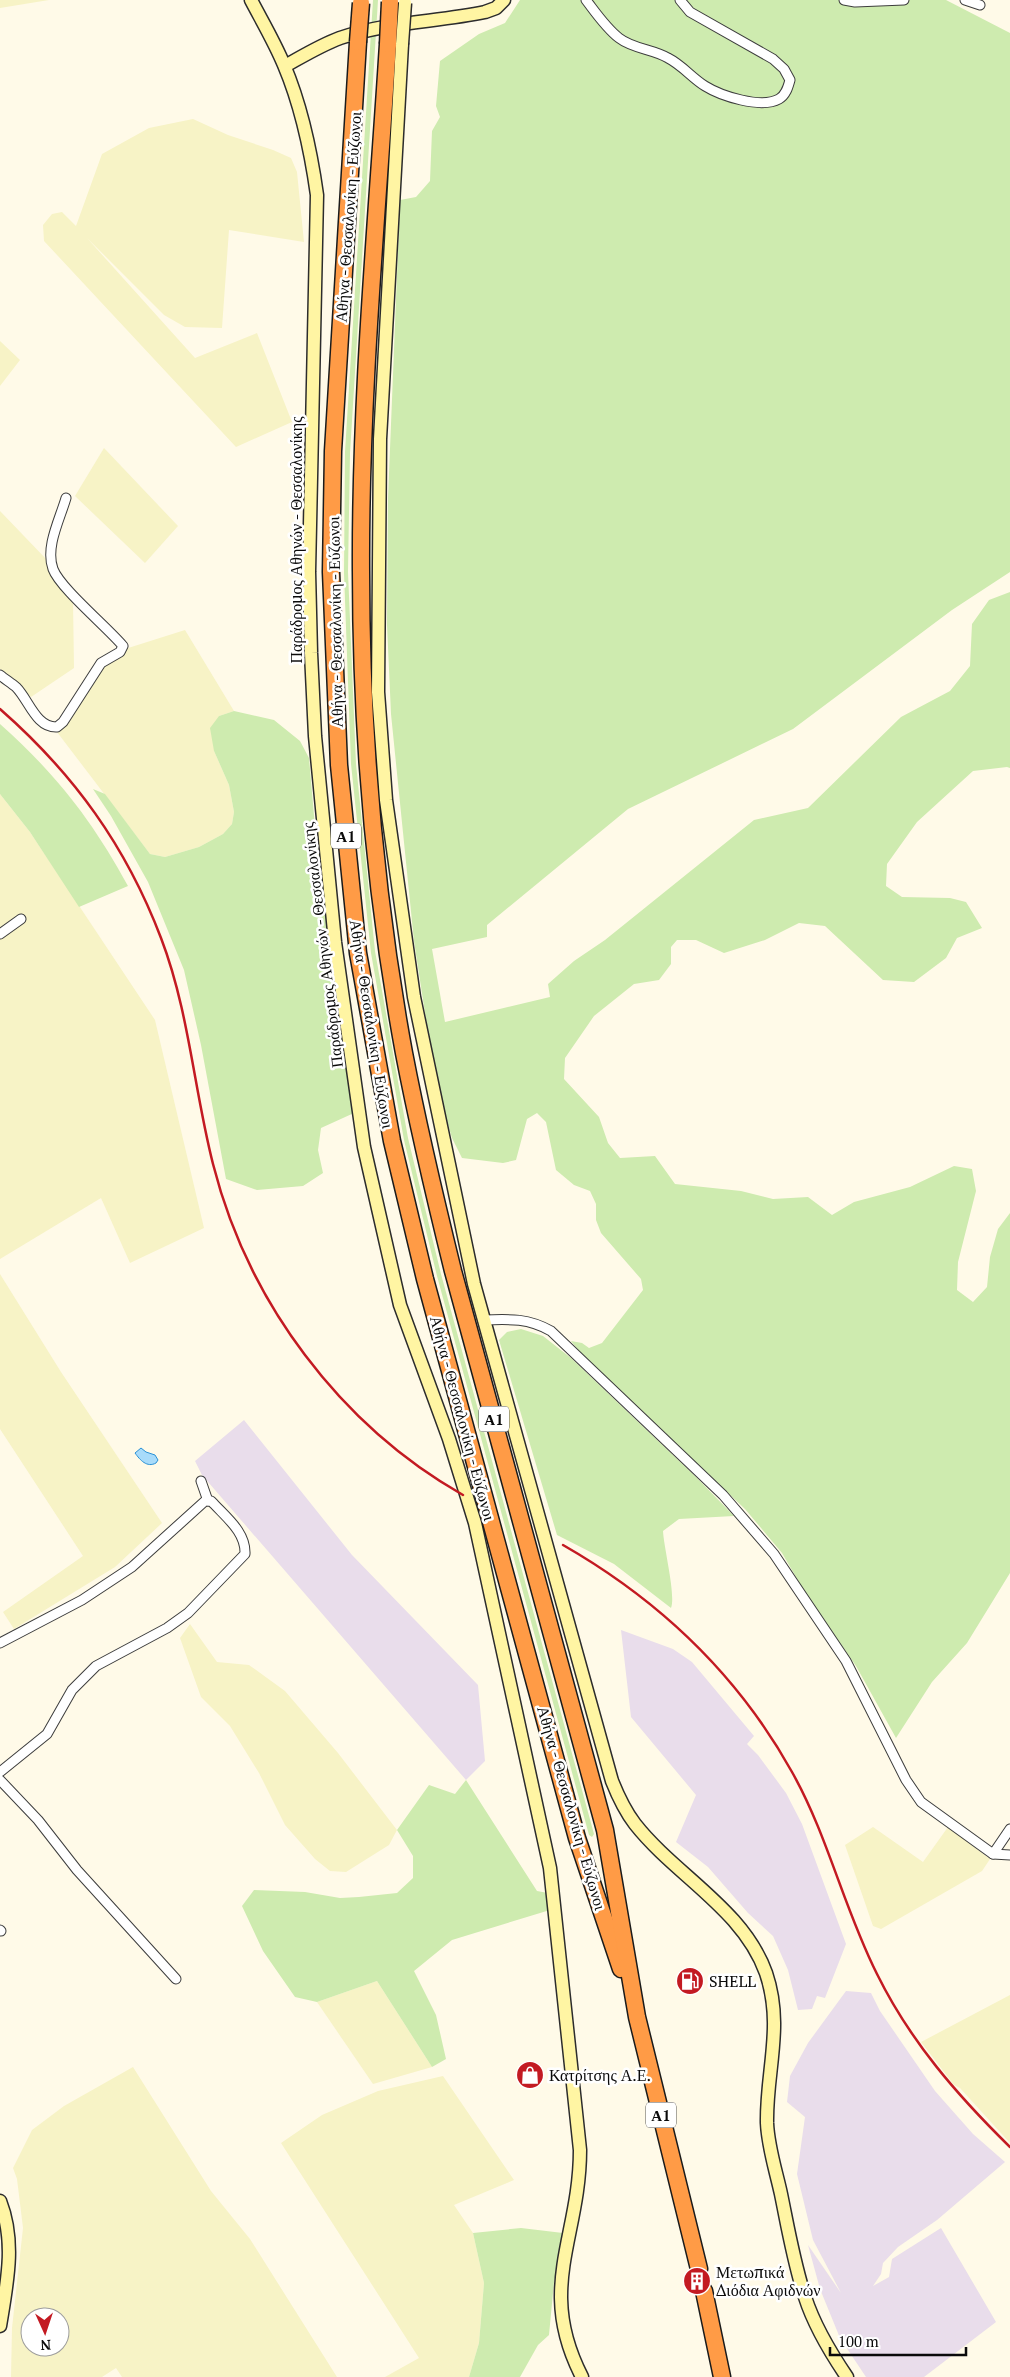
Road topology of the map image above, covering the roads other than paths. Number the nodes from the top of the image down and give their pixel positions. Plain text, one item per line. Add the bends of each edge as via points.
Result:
1 (251, 0) edge
2 (504, 0) edge
3 (586, 0) edge
4 (680, 0) edge
5 (844, 0) edge
6 (904, 0) edge
7 (965, 0) edge
8 (361, 1) edge
9 (398, 1) edge
10 (980, 5) dead end
11 (395, 44) junction
12 (285, 66) junction
13 (66, 498) dead end
14 (0, 675) edge
15 (21, 919) dead end
16 (0, 934) edge
17 (483, 1320) junction
18 (201, 1481) dead end
19 (208, 1501) junction
20 (0, 1643) edge
21 (0, 1772) edge
22 (0, 1780) edge
23 (1010, 1829) edge
24 (993, 1854) junction
25 (1010, 1854) edge
26 (176, 1979) dead end
27 (637, 2016) junction
28 (0, 2200) edge
29 (699, 2269) dead end
30 (704, 2291) dead end
31 (0, 2326) edge
32 (582, 2377) edge
33 (722, 2377) edge
34 (847, 2377) edge

1 - 12 street, Παράδρομος Αθηνών - Θεσσαλονίκης
2 - 12 street via 485,12 350,34
3 - 4 street via 618,38 666,56 718,93 737,99 768,102 780,99 788,90 790,80 784,69 773,59 690,12
5 - 6 street
7 - 10 street
8 - 27 highway, Αθήνα - Θεσσαλονίκη - Εύζωνοι / Α1, bridge via 333,451 331,572 339,765 358,953 392,1142 425,1279 577,1838
9 - 11 highway, Αθήνα - Θεσσαλονίκη - Εύζωνοι / Α1, bridge
11 - 17 street via 380,439 379,702 386,800 414,997 455,1201
11 - 27 highway, Αθήνα - Θεσσαλονίκη - Εύζωνοι / Α1 via 362,455 361,572 368,763 387,949 420,1135 453,1271 605,1830
12 - 32 street, Παράδρομος Αθηνών - Θεσσαλονίκης via 310,155 317,196 309,572 315,736 335,942 364,1147 400,1305 476,1523 550,1868 580,2150 578,2186 562,2267 560,2311 563,2331
13 - 14 street via 52,550 53,569 123,646 120,652 101,663 57,728 49,728 40,721 16,687
15 - 16 street
17 - 24 street via 535,1322 551,1331 722,1495 774,1554 846,1660 906,1780 921,1802
17 - 34 street via 612,1781 621,1802 636,1825 747,1937 766,1974 776,2030 767,2124 772,2153 805,2298 827,2345
18 - 19 street
19 - 20 street via 132,1567 82,1600
19 - 21 street via 243,1536 245,1554 188,1613 92,1670 72,1690 47,1734
22 - 26 street
23 - 24 street
24 - 25 street
27 - 29 highway, Αθήνα - Θεσσαλονίκη - Εύζωνοι / Α1
28 - 31 street via 10,2248
30 - 33 highway

